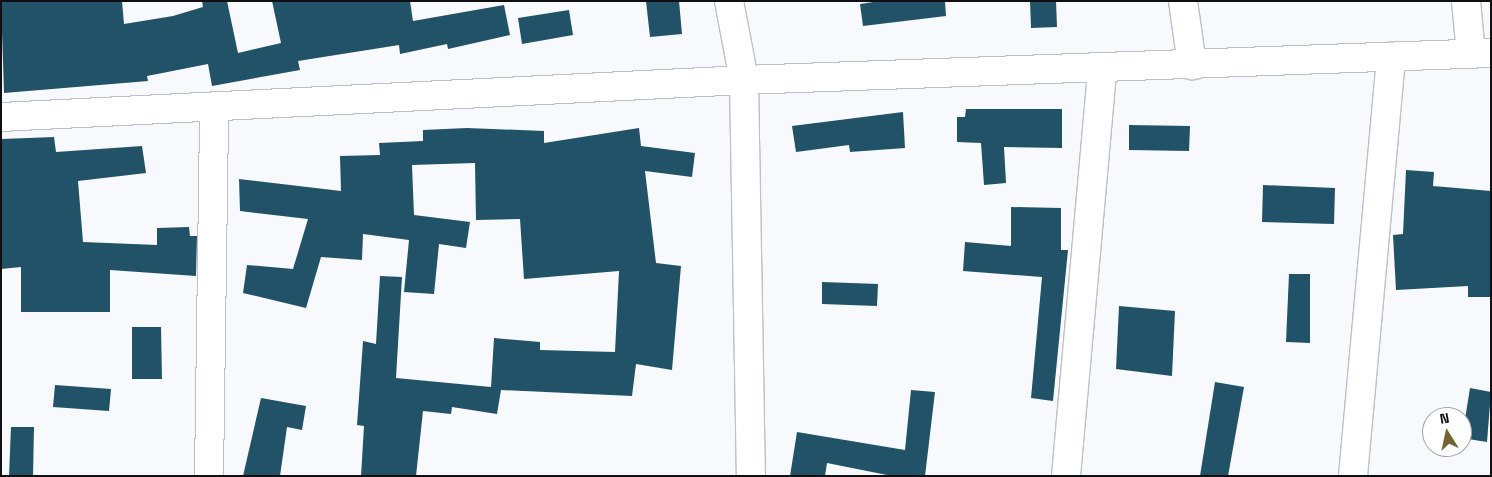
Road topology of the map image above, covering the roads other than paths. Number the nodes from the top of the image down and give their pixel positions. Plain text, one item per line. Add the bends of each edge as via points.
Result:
1 (729, 1) edge
2 (1183, 1) edge
3 (1466, 1) edge
4 (1481, 53) edge
5 (1391, 56) junction
6 (1192, 65) junction
7 (1102, 69) junction
8 (744, 80) junction
9 (214, 107) junction
10 (1, 116) edge
11 (209, 476) edge
12 (751, 476) edge
13 (1066, 476) edge
14 (1353, 476) edge

1 - 8 street
2 - 6 street
3 - 4 street
4 - 5 street
5 - 6 street
5 - 14 street
6 - 7 street
7 - 8 street
7 - 13 street
8 - 9 street
8 - 12 street
9 - 10 street
9 - 11 street

